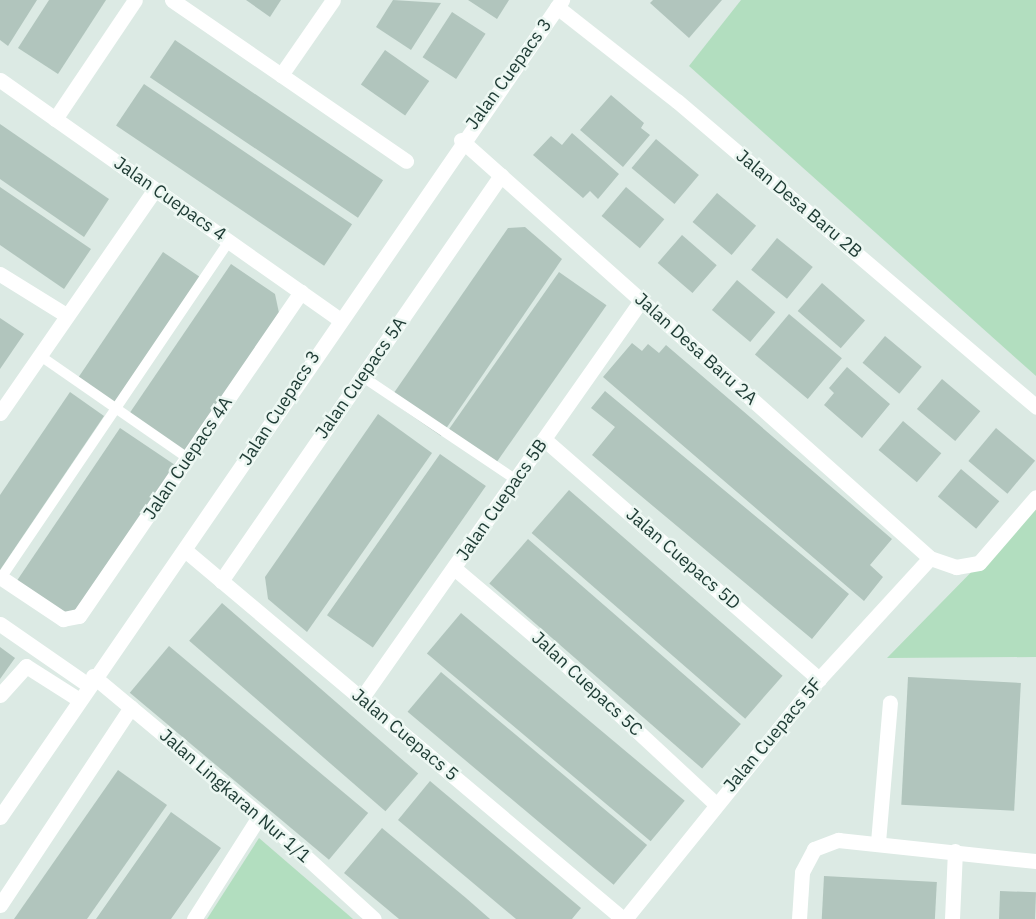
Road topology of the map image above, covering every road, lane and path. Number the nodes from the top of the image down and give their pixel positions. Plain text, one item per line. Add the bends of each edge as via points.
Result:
1 (135, 0) edge
2 (172, 0) edge
3 (333, 0) edge
4 (559, 3) edge
5 (281, 75) junction
6 (0, 80) edge
7 (55, 119) junction
8 (461, 140) junction
9 (406, 161) dead end
10 (500, 175) junction
11 (155, 189) junction
12 (229, 241) junction
13 (0, 274) edge
14 (301, 292) junction
15 (640, 300) junction
16 (66, 315) junction
17 (339, 319) junction
18 (39, 355) junction
19 (362, 377) junction
20 (114, 406) junction
21 (1036, 407) edge
22 (0, 413) edge
23 (545, 440) junction
24 (188, 458) junction
25 (516, 480) junction
26 (1036, 497) edge
27 (186, 551) junction
28 (930, 558) junction
29 (454, 568) junction
30 (0, 577) edge
31 (221, 581) junction
32 (0, 624) edge
33 (819, 679) junction
34 (91, 681) junction
35 (0, 695) edge
36 (78, 699) junction
37 (361, 699) junction
38 (890, 703) dead end
39 (131, 707) junction
40 (716, 804) junction
41 (260, 815) junction
42 (0, 816) edge
43 (878, 842) junction
44 (955, 851) junction
45 (1036, 861) edge
46 (0, 905) edge
47 (194, 919) edge
48 (374, 919) edge
49 (624, 919) edge
50 (799, 919) edge
51 (952, 919) edge

1 - 7 street
2 - 5 street
3 - 5 street
4 - 8 street, Jalan Cuepacs 3
4 - 21 street, Jalan Desa Baru 2B
5 - 9 street
6 - 7 street, Jalan Cuepacs 4
7 - 11 street, Jalan Cuepacs 4
8 - 10 street, Jalan Desa Baru 2A
8 - 17 street, Jalan Cuepacs 3
10 - 15 street, Jalan Desa Baru 2A
10 - 19 street, Jalan Cuepacs 5A
11 - 12 street, Jalan Cuepacs 4
11 - 16 street
12 - 14 street, Jalan Cuepacs 4
12 - 20 lane
13 - 16 street
14 - 17 street, Jalan Cuepacs 4
14 - 24 street, Jalan Cuepacs 4A
15 - 23 street, Jalan Cuepacs 5B
15 - 28 street, Jalan Desa Baru 2A
16 - 18 street
17 - 27 street, Jalan Cuepacs 3
18 - 20 lane
18 - 22 street
19 - 25 lane
19 - 31 street, Jalan Cuepacs 5A
20 - 24 lane
20 - 30 lane
23 - 25 street, Jalan Cuepacs 5B
23 - 33 street, Jalan Cuepacs 5D
24 - 30 street, Jalan Cuepacs 4A via 79,616 71,620 62,619
25 - 29 street, Jalan Cuepacs 5B
26 - 28 street via 979,563 956,567
27 - 31 street, Jalan Cuepacs 5
27 - 34 street, Jalan Cuepacs 3
28 - 33 street, Jalan Cuepacs 5F
29 - 37 street, Jalan Cuepacs 5B
29 - 40 street, Jalan Cuepacs 5C via 536,637
31 - 37 street, Jalan Cuepacs 5
32 - 34 street, Jalan Lingkaran Nur 1/1
33 - 40 street, Jalan Cuepacs 5F
34 - 36 street, Jalan Cuepacs 3
34 - 39 street, Jalan Lingkaran Nur 1/1
35 - 36 street via 26,666
36 - 42 street, Jalan Cuepacs 3
37 - 49 street, Jalan Cuepacs 5
38 - 43 street
39 - 41 street, Jalan Lingkaran Nur 1/1
39 - 46 street
40 - 49 street, Jalan Cuepacs 5F
41 - 47 street
41 - 48 street, Jalan Lingkaran Nur 1/1
43 - 44 street
43 - 50 street via 838,840 814,849 802,872
44 - 45 street
44 - 51 street

